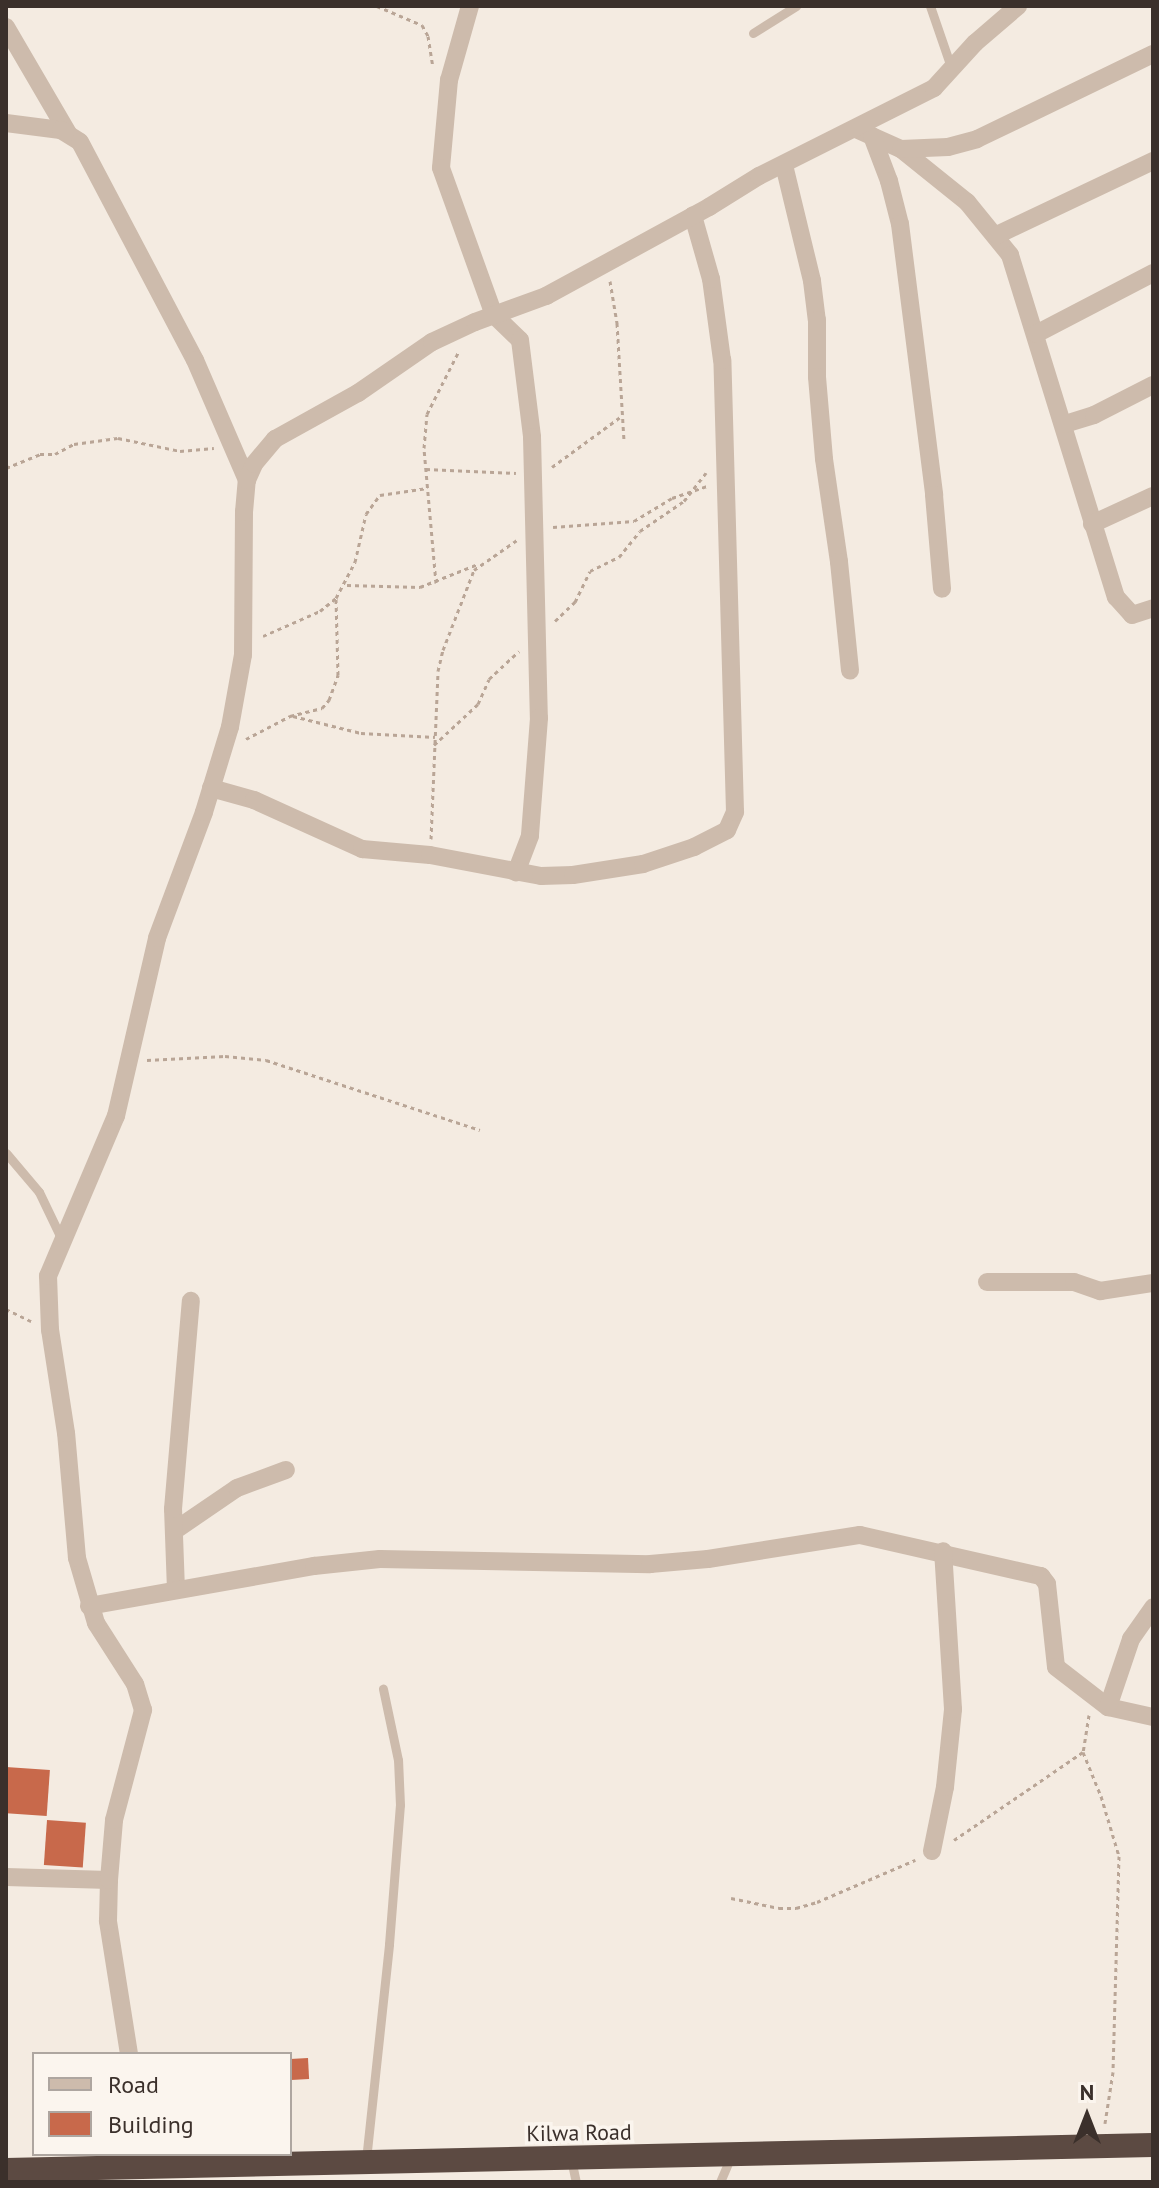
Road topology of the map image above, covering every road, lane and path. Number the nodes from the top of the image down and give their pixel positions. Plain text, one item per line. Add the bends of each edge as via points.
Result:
1 (377, 6) edge
2 (470, 6) edge
3 (796, 6) edge
4 (930, 6) edge
5 (1018, 6) edge
6 (6, 27) edge
7 (753, 33) dead end
8 (1153, 54) edge
9 (952, 71) junction
10 (444, 104) junction
11 (6, 123) edge
12 (864, 132) junction
13 (68, 133) junction
14 (901, 149) junction
15 (1153, 161) edge
16 (784, 165) junction
17 (693, 216) junction
18 (997, 235) junction
19 (605, 262) junction
20 (1153, 273) edge
21 (494, 315) junction
22 (475, 322) junction
23 (1036, 334) junction
24 (1153, 385) edge
25 (623, 415) junction
26 (1065, 424) junction
27 (624, 441) dead end
28 (231, 442) junction
29 (725, 446) junction
30 (6, 468) edge
31 (426, 469) junction
32 (247, 480) junction
33 (532, 482) junction
34 (428, 488) junction
35 (695, 489) junction
36 (1153, 496) edge
37 (1092, 524) junction
38 (532, 530) junction
39 (482, 562) junction
40 (436, 583) junction
41 (345, 585) junction
42 (942, 589) dead end
43 (336, 598) junction
44 (1153, 608) edge
45 (536, 638) junction
46 (243, 655) junction
47 (850, 670) dead end
48 (290, 716) junction
49 (435, 737) junction
50 (434, 745) junction
51 (222, 753) junction
52 (211, 788) junction
53 (430, 855) junction
54 (516, 872) junction
55 (131, 1061) junction
56 (480, 1130) dead end
57 (6, 1153) edge
58 (62, 1240) junction
59 (987, 1282) dead end
60 (1153, 1283) edge
61 (191, 1301) dead end
62 (6, 1309) edge
63 (50, 1330) junction
64 (286, 1470) dead end
65 (174, 1531) junction
66 (943, 1551) junction
67 (176, 1590) junction
68 (89, 1606) junction
69 (1153, 1607) edge
70 (383, 1689) dead end
71 (1100, 1703) junction
72 (1153, 1717) edge
73 (932, 1851) dead end
74 (6, 1877) edge
75 (109, 1880) junction
76 (129, 2052) edge
77 (1153, 2145) edge
78 (1092, 2148) junction
79 (731, 2156) junction
80 (145, 2161) edge
81 (365, 2164) junction
82 (6, 2170) edge
83 (573, 2171) edge
84 (104, 2174) edge
85 (720, 2182) edge

1 - 10 path via 422,25
2 - 10 street
3 - 7 lane
4 - 9 lane
5 - 9 street
6 - 13 street
8 - 14 street via 977,139 948,147
9 - 12 street
10 - 21 street via 445,185
11 - 13 street
12 - 14 street
12 - 16 street
12 - 42 street via 889,181 900,224
13 - 28 street via 84,147 132,235
14 - 18 street via 967,202
15 - 18 street
16 - 17 street
16 - 47 street via 815,307 824,459
17 - 19 street
17 - 29 street via 716,312
18 - 23 street via 1010,255
19 - 21 street via 546,296
19 - 25 path via 614,297
20 - 23 street
21 - 22 street
21 - 33 street via 522,347
22 - 31 path via 427,414
22 - 32 street via 432,342 358,393 275,439 261,452
23 - 26 street
24 - 26 street
25 - 27 path
25 - 33 path
26 - 37 street
28 - 30 path via 205,451 180,451 118,438 74,444
28 - 32 street
29 - 35 path
29 - 54 street via 735,812 731,824 694,847 643,864 573,875
31 - 33 path
31 - 34 path
32 - 46 street
33 - 38 street
34 - 40 path
34 - 41 path via 380,495 366,514
35 - 38 path via 634,521
35 - 45 path via 640,531 619,557 590,571 575,602
36 - 37 street
37 - 44 street via 1116,597 1127,612
38 - 39 path
38 - 45 street
39 - 40 path
39 - 49 path via 466,585 443,650
40 - 41 path via 405,588
41 - 43 path
43 - 46 path via 320,611 267,632
43 - 48 path via 334,690 322,708
45 - 50 path via 500,667 478,704
45 - 54 street via 536,791 526,852
46 - 51 street
48 - 49 path via 361,733
48 - 51 path
49 - 50 path
50 - 53 path
51 - 52 street
52 - 53 street via 254,800 362,849
52 - 55 street via 157,938
53 - 54 street
55 - 56 path via 225,1056 266,1060
55 - 58 street via 116,1116
57 - 58 lane via 39,1192
58 - 63 street via 48,1276
59 - 60 street via 1074,1282 1100,1291
61 - 65 street
62 - 63 path
63 - 68 street via 77,1558
64 - 65 street via 237,1488
65 - 67 street
66 - 67 street via 860,1535 650,1564 380,1559
66 - 71 street via 1041,1576 1047,1584 1056,1667
66 - 73 street via 953,1709
67 - 68 street
68 - 75 street via 135,1684 143,1710 114,1820
69 - 71 street
70 - 81 lane via 398,1760 400,1805
71 - 72 street
71 - 78 path via 1083,1752 1119,1856 1113,2072 1104,2128
74 - 75 street
75 - 76 street via 108,1921
77 - 78 highway, Kilwa Road
78 - 79 highway, Kilwa Road
79 - 83 highway, Kilwa Road
79 - 85 lane
80 - 81 highway, Kilwa Road
80 - 84 highway, Kilwa Road
81 - 83 highway, Kilwa Road
82 - 84 highway, Kilwa Road

